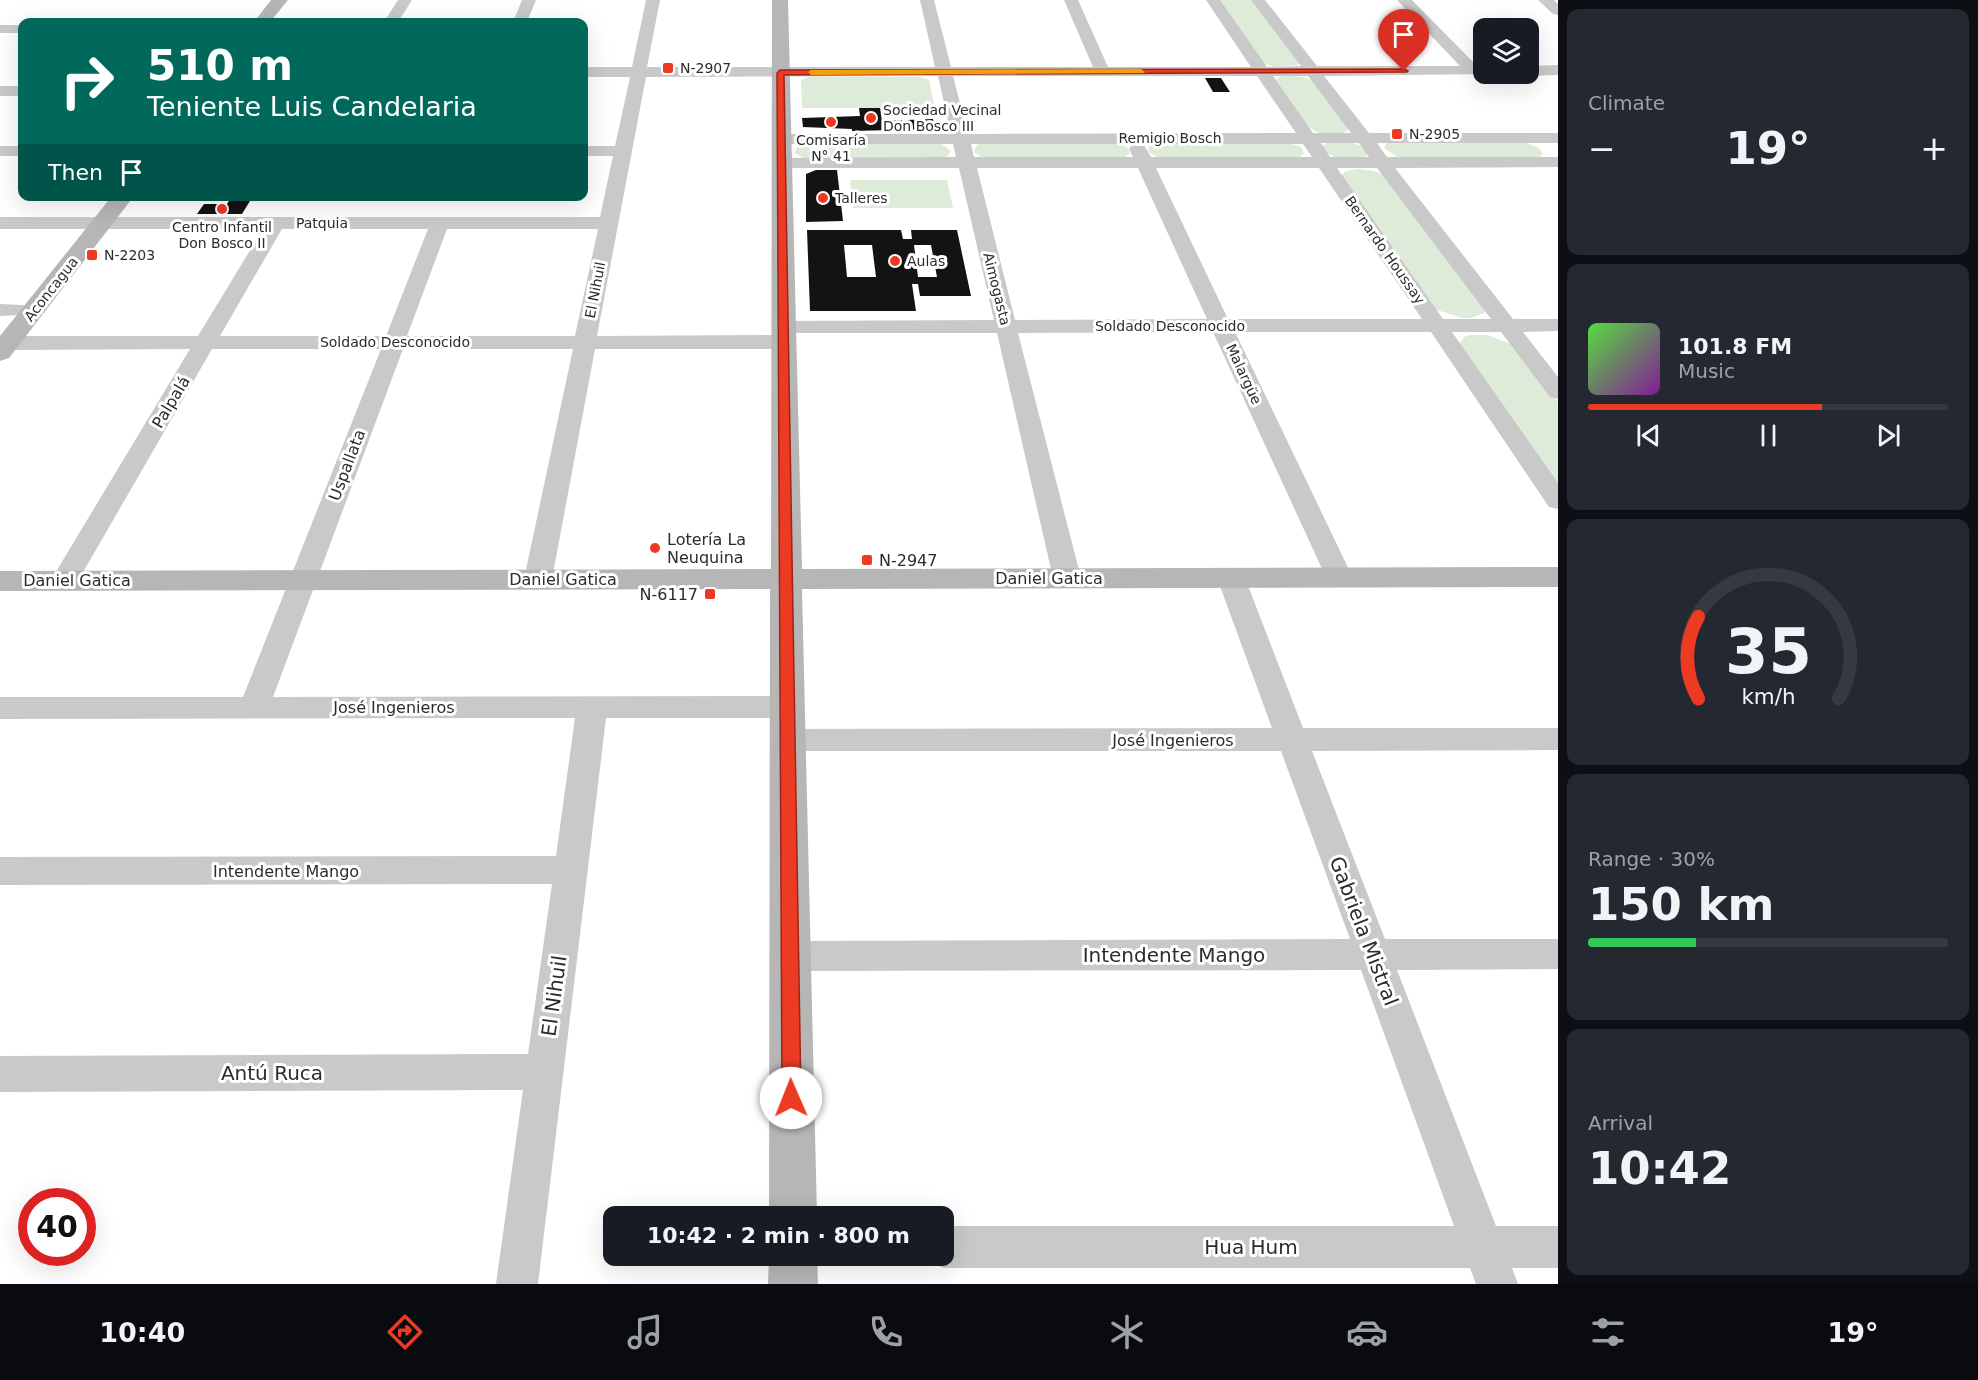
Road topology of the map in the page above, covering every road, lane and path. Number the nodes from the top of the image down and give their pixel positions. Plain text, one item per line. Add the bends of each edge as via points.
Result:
1 (280, 0) edge
2 (405, 0) edge
3 (529, 0) edge
4 (653, 0) edge
5 (780, 0) edge
6 (927, 0) edge
7 (1071, 0) edge
8 (1213, 0) edge
9 (1258, 0) edge
10 (1404, 0) edge
11 (1545, 0) edge
12 (1558, 11) edge
13 (265, 18) edge
14 (394, 18) edge
15 (522, 18) edge
16 (0, 29) edge
17 (18, 29) edge
18 (0, 40) edge
19 (18, 40) edge
20 (1473, 66) edge
21 (1539, 70) edge
22 (1558, 70) edge
23 (1262, 71) junction
24 (1313, 71) junction
25 (1473, 71) edge
26 (588, 72) edge
27 (638, 72) junction
28 (944, 72) junction
29 (1103, 72) junction
30 (780, 73) junction
31 (0, 91) edge
32 (18, 91) edge
33 (1134, 138) junction
34 (1308, 138) junction
35 (1364, 138) junction
36 (1539, 138) junction
37 (1558, 138) edge
38 (960, 139) junction
39 (0, 151) edge
40 (18, 151) edge
41 (588, 151) edge
42 (623, 151) junction
43 (781, 151) junction
44 (1558, 158) edge
45 (966, 162) junction
46 (1145, 162) junction
47 (1325, 162) junction
48 (1383, 162) junction
49 (1558, 162) edge
50 (120, 201) edge
51 (0, 223) edge
52 (102, 223) junction
53 (276, 223) junction
54 (440, 223) junction
55 (609, 223) junction
56 (0, 310) edge
57 (34, 310) junction
58 (1437, 325) junction
59 (1507, 325) junction
60 (1558, 325) edge
61 (1006, 326) junction
62 (1221, 326) junction
63 (783, 334) junction
64 (394, 342) junction
65 (585, 342) junction
66 (206, 343) junction
67 (4, 348) edge
68 (1558, 392) edge
69 (1558, 501) edge
70 (1558, 577) edge
71 (1067, 578) junction
72 (1231, 578) junction
73 (1339, 578) junction
74 (538, 579) junction
75 (786, 579) junction
76 (65, 580) junction
77 (303, 580) junction
78 (0, 581) edge
79 (254, 707) junction
80 (592, 707) junction
81 (0, 708) edge
82 (787, 724) junction
83 (1292, 740) junction
84 (1558, 740) edge
85 (571, 870) junction
86 (0, 871) edge
87 (1558, 954) edge
88 (1372, 955) junction
89 (790, 956) junction
90 (544, 1072) junction
91 (0, 1074) edge
92 (793, 1206) edge
93 (954, 1247) edge
94 (1558, 1247) edge
95 (1490, 1265) edge
96 (793, 1266) edge
97 (517, 1284) edge
98 (793, 1284) edge

1 - 13 street
2 - 14 street
3 - 15 street
4 - 27 street, El Nihuil
5 - 30 street
6 - 28 street, Aimogasta
7 - 29 street
8 - 23 street, Bernardo Houssay
9 - 24 street
10 - 20 street
11 - 12 street
16 - 17 street
18 - 19 street
21 - 22 street
23 - 24 street
23 - 29 street
23 - 34 street, Bernardo Houssay
24 - 25 street
24 - 35 street
26 - 27 street
27 - 30 street
27 - 42 street, El Nihuil
28 - 29 street
28 - 30 street
28 - 38 street, Aimogasta
30 - 43 street
31 - 32 street
33 - 34 street, Remigio Bosch
33 - 38 street, Remigio Bosch
33 - 46 street, Malargüe
34 - 35 street, Remigio Bosch
34 - 47 street, Bernardo Houssay
35 - 36 street, Remigio Bosch
35 - 48 street
36 - 37 street, Remigio Bosch
36 - 44 street
38 - 43 street, Remigio Bosch
38 - 45 street, Aimogasta
39 - 40 street
41 - 42 street
42 - 55 street, El Nihuil
43 - 45 street, Remigio Bosch
43 - 63 street
45 - 46 street, Remigio Bosch
45 - 61 street, Aimogasta
46 - 47 street, Remigio Bosch
46 - 62 street, Malargüe
47 - 48 street, Remigio Bosch
47 - 58 street, Bernardo Houssay
48 - 49 street, Remigio Bosch
48 - 59 street
50 - 52 street, Aconcagua
51 - 52 street, Patquia
52 - 53 street, Patquia
52 - 57 street, Aconcagua
53 - 54 street, Patquia
53 - 66 street, Palpalá
54 - 55 street, Patquia
54 - 64 street, Uspallata
55 - 65 street, El Nihuil
56 - 57 street
57 - 67 street, Aconcagua
58 - 59 street, Soldado Desconocido
58 - 62 street, Soldado Desconocido
58 - 69 street, Bernardo Houssay
59 - 60 street, Soldado Desconocido
59 - 68 street
61 - 62 street, Soldado Desconocido
61 - 63 street, Soldado Desconocido
61 - 71 street, Aimogasta
62 - 73 street, Malargüe
63 - 65 street, Soldado Desconocido
63 - 75 street
64 - 65 street, Soldado Desconocido
64 - 66 street, Soldado Desconocido
64 - 77 street, Uspallata
65 - 74 street, El Nihuil
66 - 67 street, Soldado Desconocido
66 - 76 street, Palpalá
70 - 73 street, Daniel Gatica
71 - 72 street, Daniel Gatica
71 - 75 street, Daniel Gatica
72 - 73 street, Daniel Gatica
72 - 83 street, Gabriela Mistral
74 - 75 street, Daniel Gatica
74 - 77 street, Daniel Gatica
75 - 82 street
76 - 77 street, Daniel Gatica
76 - 78 street, Daniel Gatica
77 - 79 street, Uspallata
79 - 80 street, José Ingenieros
79 - 81 street, José Ingenieros
80 - 82 street, José Ingenieros
80 - 85 street, El Nihuil
82 - 83 street, José Ingenieros
82 - 89 street
83 - 84 street, José Ingenieros
83 - 88 street, Gabriela Mistral
85 - 86 street, Intendente Mango
85 - 90 street, El Nihuil
87 - 88 street, Intendente Mango
88 - 89 street, Intendente Mango
88 - 95 street, Gabriela Mistral
89 - 92 street
90 - 91 street, Antú Ruca
90 - 97 street, El Nihuil
93 - 95 street, Hua Hum
94 - 95 street, Hua Hum
96 - 98 street

